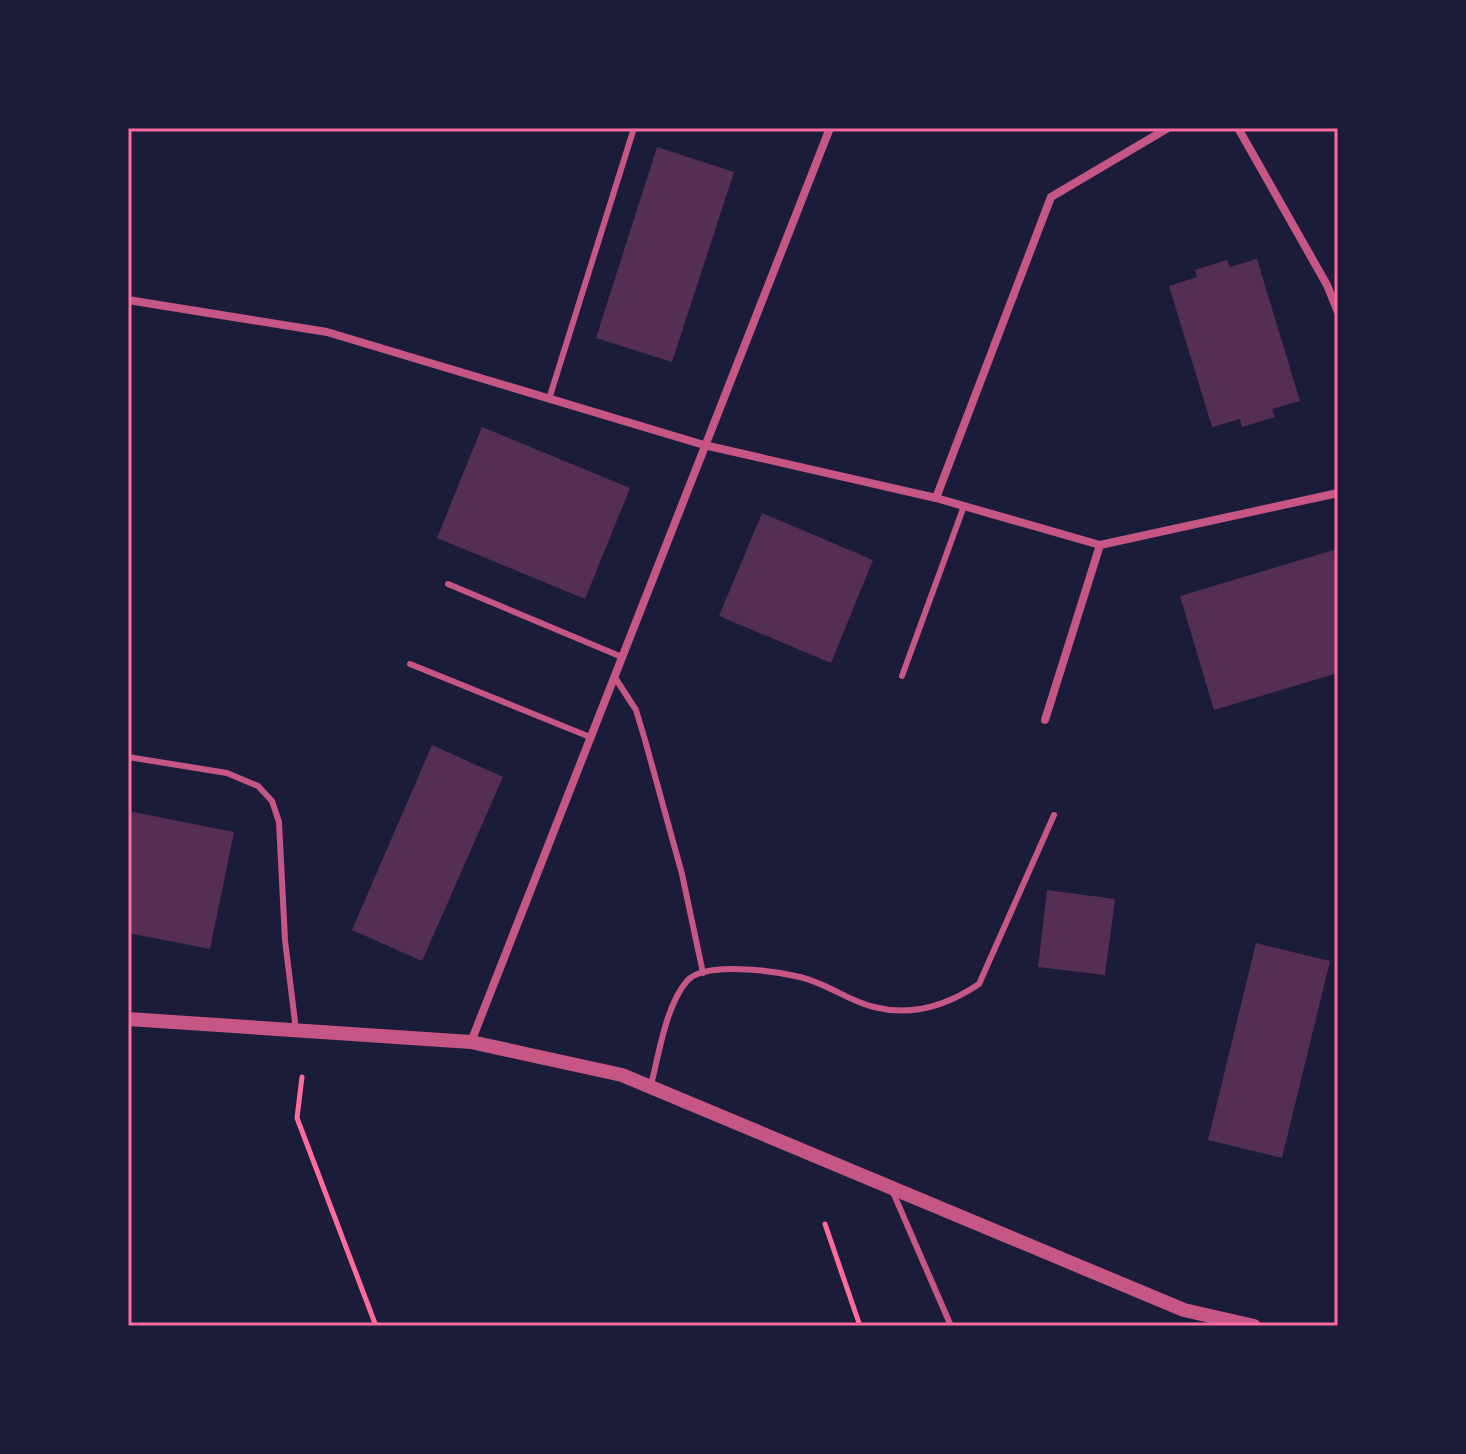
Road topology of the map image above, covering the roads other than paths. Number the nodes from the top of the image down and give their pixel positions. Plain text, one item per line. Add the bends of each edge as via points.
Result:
1 (634, 128) edge
2 (830, 128) edge
3 (1168, 128) edge
4 (1238, 128) edge
5 (128, 300) edge
6 (1338, 312) edge
7 (549, 399) junction
8 (704, 445) junction
9 (1338, 493) edge
10 (936, 498) junction
11 (964, 506) junction
12 (1100, 545) junction
13 (448, 584) dead end
14 (622, 657) junction
15 (410, 664) dead end
16 (614, 676) junction
17 (902, 676) dead end
18 (1045, 720) dead end
19 (590, 737) junction
20 (128, 757) edge
21 (1054, 815) dead end
22 (703, 973) junction
23 (128, 1019) edge
24 (296, 1030) junction
25 (471, 1042) junction
26 (650, 1086) junction
27 (890, 1185) junction
28 (951, 1326) edge
29 (1254, 1326) edge

1 - 7 lane
2 - 8 street
3 - 10 street via 1051,197
4 - 6 street
5 - 7 street via 327,332
7 - 8 street
8 - 10 street
8 - 14 street
9 - 12 street
10 - 11 street
11 - 12 street
11 - 17 lane
12 - 18 street
13 - 14 lane
14 - 16 street
15 - 19 lane
16 - 19 street
16 - 22 lane via 636,710 645,740
19 - 25 street
20 - 24 lane via 227,773 258,786 272,801 279,822
21 - 22 lane via 979,984 935,1008 876,1008 801,977 717,968
22 - 26 lane via 690,977 676,997
23 - 24 street
24 - 25 street
25 - 26 street
26 - 27 street
27 - 28 lane
27 - 29 street via 1184,1310

